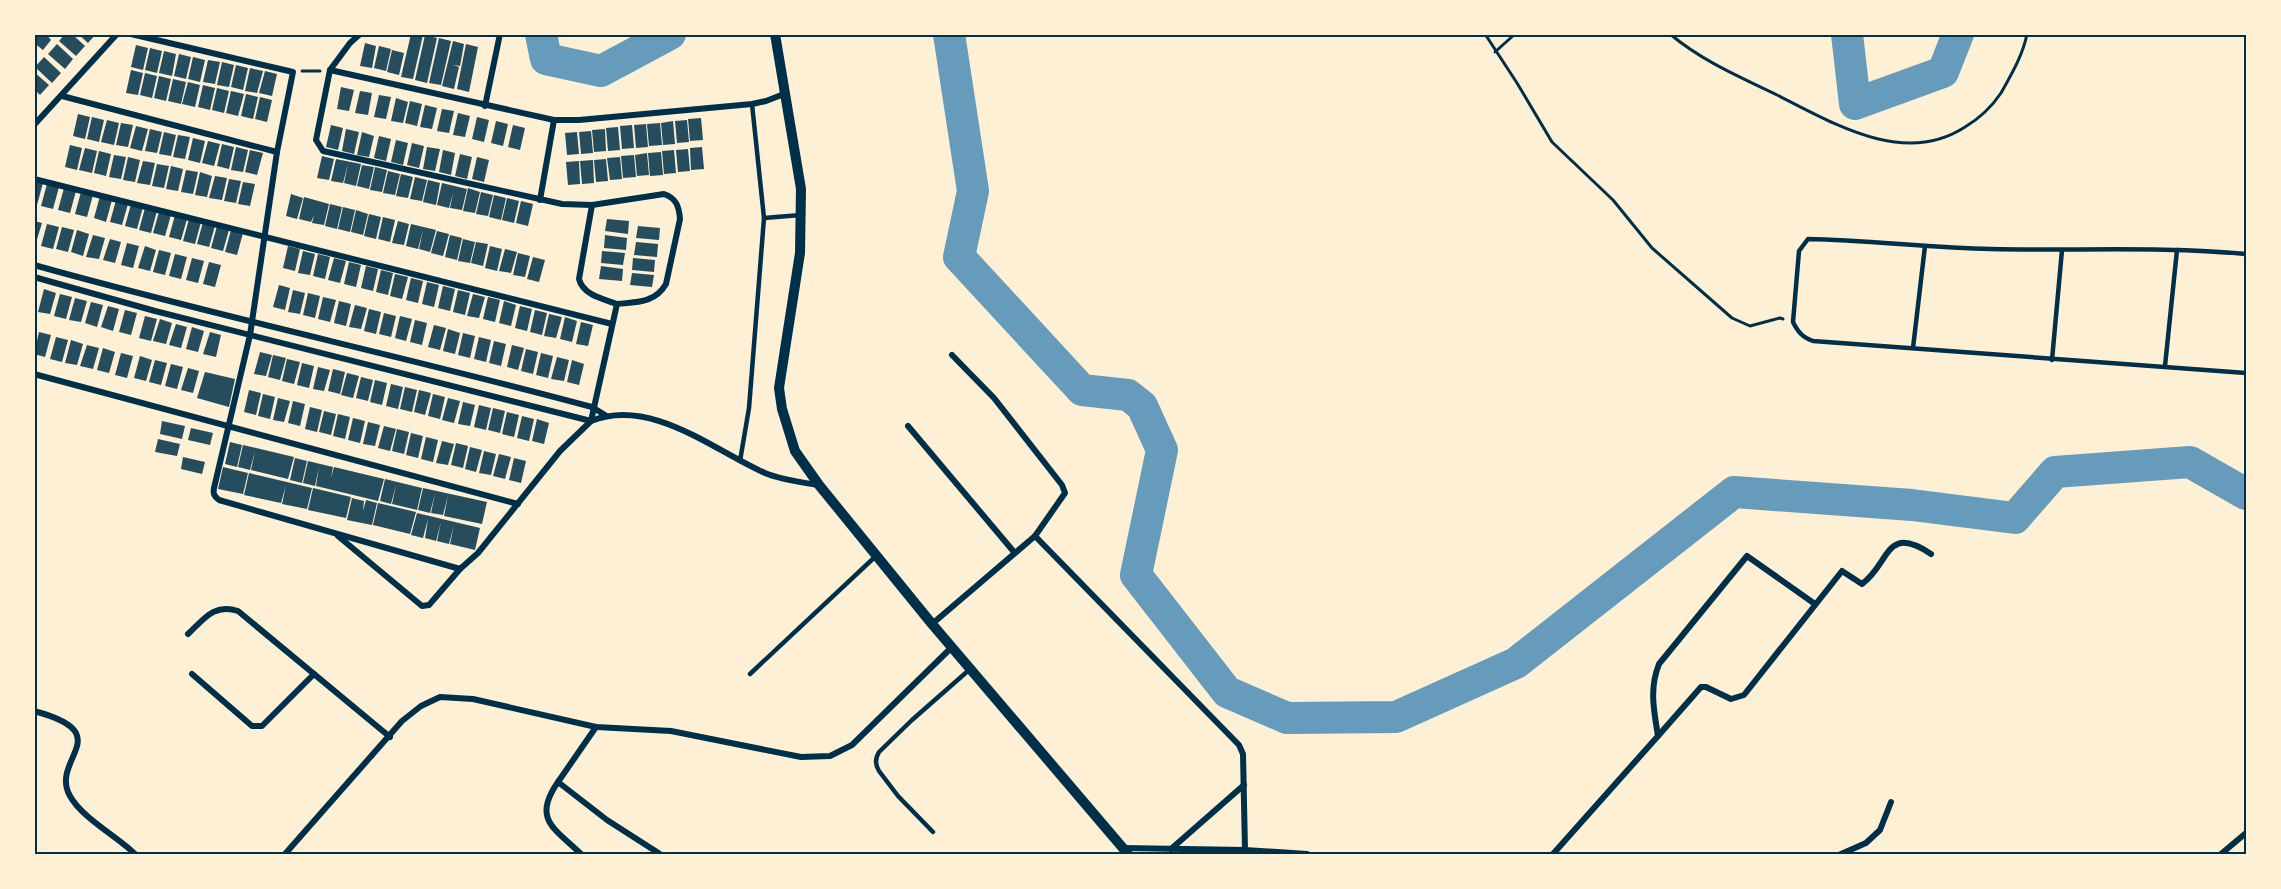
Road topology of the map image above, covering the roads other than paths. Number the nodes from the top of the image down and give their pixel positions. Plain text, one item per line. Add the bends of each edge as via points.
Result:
1 (117, 34) edge
2 (131, 34) edge
3 (360, 34) edge
4 (500, 34) edge
5 (775, 34) edge
6 (330, 70) junction
7 (784, 94) junction
8 (62, 96) junction
9 (752, 104) junction
10 (485, 106) junction
11 (554, 120) junction
12 (34, 125) edge
13 (277, 152) junction
14 (34, 179) edge
15 (540, 200) junction
16 (592, 205) junction
17 (801, 215) junction
18 (764, 218) junction
19 (264, 235) junction
20 (1925, 246) junction
21 (2062, 250) junction
22 (2177, 250) junction
23 (2247, 254) edge
24 (34, 265) edge
25 (34, 277) edge
26 (617, 304) junction
27 (252, 321) junction
28 (612, 324) junction
29 (250, 334) junction
30 (357, 347) junction
31 (1913, 348) junction
32 (952, 355) dead end
33 (2052, 360) junction
34 (354, 361) junction
35 (2165, 366) junction
36 (2247, 373) edge
37 (34, 374) edge
38 (593, 408) junction
39 (605, 415) junction
40 (591, 420) junction
41 (228, 425) junction
42 (908, 426) dead end
43 (740, 461) junction
44 (819, 485) junction
45 (518, 504) junction
46 (336, 534) junction
47 (1035, 536) junction
48 (1014, 552) junction
49 (1930, 554) dead end
50 (877, 555) junction
51 (460, 569) junction
52 (1815, 604) junction
53 (932, 624) junction
54 (188, 634) dead end
55 (952, 647) junction
56 (971, 668) junction
57 (192, 674) dead end
58 (314, 674) junction
59 (750, 674) dead end
60 (34, 711) edge
61 (596, 727) junction
62 (390, 736) junction
63 (1658, 736) junction
64 (558, 782) junction
65 (1244, 785) junction
66 (1891, 802) dead end
67 (933, 832) dead end
68 (2247, 833) edge
69 (1171, 849) junction
70 (1245, 850) junction
71 (1125, 851) edge
72 (1268, 854) edge
73 (135, 855) edge
74 (285, 855) edge
75 (580, 855) edge
76 (660, 855) edge
77 (1307, 855) edge
78 (1553, 855) edge
79 (1841, 855) edge
80 (2221, 855) edge

1 - 8 street
2 - 13 street via 292,72
3 - 6 street
4 - 10 street
5 - 7 street
6 - 10 street
6 - 15 street via 316,140 323,151
7 - 9 street
7 - 17 street via 799,171
8 - 12 street
8 - 13 street
9 - 11 street
9 - 18 lane
10 - 11 street
11 - 15 street
13 - 19 street
14 - 19 street
15 - 16 street
16 - 26 street via 579,279 581,287
16 - 26 street via 664,194 671,196 679,208 662,292 650,300
17 - 18 lane
17 - 44 street via 800,253 779,388 795,451
18 - 43 lane via 749,408
19 - 27 street
19 - 28 street
20 - 21 lane
20 - 31 lane
20 - 31 lane via 1808,239 1799,251 1794,322 1805,339
21 - 22 lane
21 - 33 lane
22 - 23 lane
22 - 35 lane
24 - 27 street
25 - 29 street
26 - 28 street
27 - 29 street
27 - 30 street
28 - 38 street
29 - 34 street
29 - 41 street
30 - 34 street
30 - 38 street
31 - 33 lane
32 - 47 street via 994,398 1065,489 1063,498
33 - 35 lane
34 - 40 street
35 - 36 lane
37 - 41 street
38 - 39 street
38 - 40 street
39 - 40 street
39 - 43 street via 635,415 680,428
40 - 45 street
41 - 45 street
41 - 46 street via 215,497
42 - 48 street
43 - 44 street via 783,480
44 - 50 street
45 - 51 street
46 - 51 street
46 - 51 street via 422,606 429,605
47 - 48 street
47 - 65 street via 1239,745
48 - 53 street
49 - 52 street via 1909,543 1899,543 1865,582 1860,583 1842,571
50 - 53 street
50 - 59 lane
52 - 63 street via 1744,695 1735,699 1701,687
52 - 63 street via 1748,556 1659,664 1652,690
53 - 55 street
54 - 58 street via 212,612 229,608 238,611
55 - 56 street
55 - 61 street via 852,745 830,756 801,757 671,731
56 - 67 lane via 876,758 876,767 898,796
56 - 71 street
57 - 58 street via 252,726 262,726
58 - 62 street
60 - 73 street via 75,730 80,738 66,788 71,798
61 - 62 street via 472,699 440,697 421,706
61 - 64 street
62 - 74 street
63 - 78 street
64 - 75 street via 546,803 548,820
64 - 76 street
65 - 69 street
65 - 70 street
66 - 79 street via 1880,830 1866,843
68 - 80 street
69 - 70 street
69 - 71 street
70 - 72 street
72 - 77 street

